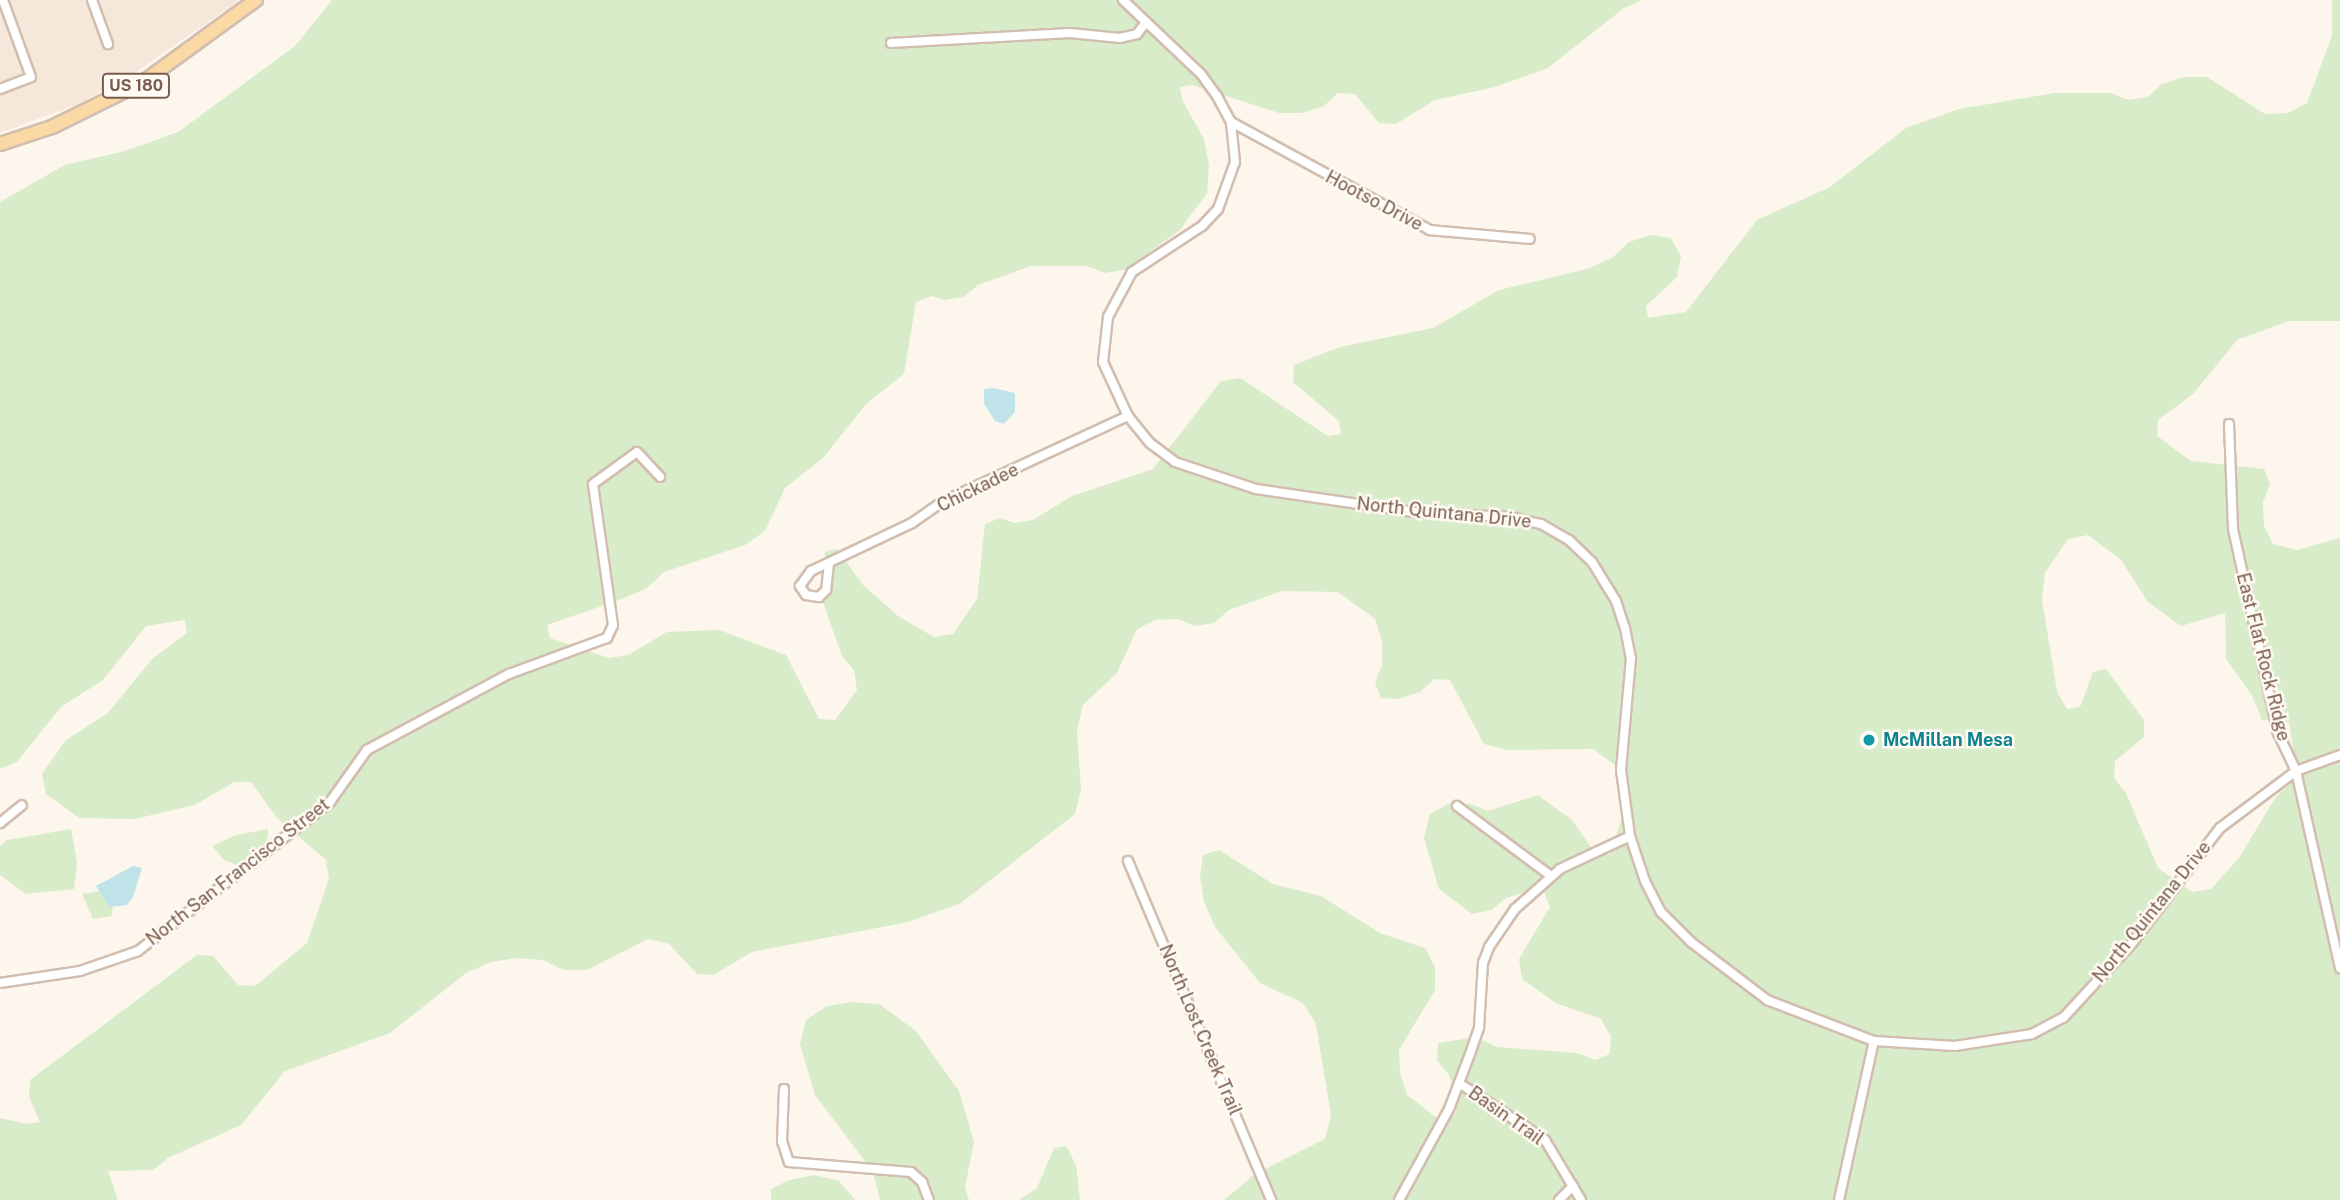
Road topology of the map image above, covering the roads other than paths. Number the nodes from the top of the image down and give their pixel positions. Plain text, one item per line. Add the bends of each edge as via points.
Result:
1 (2, 0) edge
2 (92, 0) edge
3 (256, 0) edge
4 (1123, 0) edge
5 (1146, 22) junction
6 (891, 43) dead end
7 (108, 44) dead end
8 (0, 89) edge
9 (1231, 122) junction
10 (0, 144) edge
11 (1530, 239) dead end
12 (1128, 416) junction
13 (2229, 424) dead end
14 (660, 477) dead end
15 (829, 563) junction
16 (2340, 755) edge
17 (2296, 771) junction
18 (22, 805) dead end
19 (1457, 806) dead end
20 (0, 823) edge
21 (1630, 836) junction
22 (1128, 861) dead end
23 (1551, 876) junction
24 (2340, 968) edge
25 (0, 983) edge
26 (1874, 1041) junction
27 (1459, 1083) junction
28 (784, 1089) dead end
29 (1573, 1186) junction
30 (929, 1200) edge
31 (1271, 1200) edge
32 (1399, 1200) edge
33 (1559, 1200) edge
34 (1581, 1200) edge
35 (1839, 1200) edge

1 - 8 street via 31,77
2 - 7 street
3 - 10 main road, US 180 via 143,82 52,127
4 - 5 street, North Quintana Drive
5 - 6 street via 1137,34 1120,38 1070,33
5 - 9 street, North Quintana Drive via 1202,74
9 - 11 street, Hootso Drive via 1430,230
9 - 12 street, North Quintana Drive via 1235,162 1218,209 1202,226 1132,272 1108,317 1103,362
12 - 15 street, Chickadee via 944,501 912,523
12 - 21 street, North Quintana Drive via 1150,443 1175,462 1256,489 1413,512 1510,517 1541,524 1569,540 1592,562 1616,601 1625,628 1631,658 1621,770
13 - 17 street, East Flat Rock Ridge via 2232,529 2278,733
14 - 25 street, North San Francisco Street via 637,452 593,484 613,625 607,638 509,674 366,750 330,802 138,951 80,971
15 - 15 street, Chickadee via 804,578 800,586 806,596 819,597 826,590
16 - 17 street, North Quintana Drive
17 - 24 street, East Flat Rock Ridge
17 - 26 street, North Quintana Drive via 2220,828 2133,942 2064,1017 2032,1034 1992,1044
18 - 20 street
19 - 23 street
21 - 23 street
21 - 26 street, North Quintana Drive via 1661,912 1691,942 1767,1000
22 - 31 street, North Lost Creek Trail
23 - 27 street via 1515,909 1489,947 1483,963 1479,1028
26 - 35 street
27 - 29 street, Basin Trail via 1545,1140
27 - 32 street
28 - 30 street via 782,1141 789,1162 912,1172
29 - 33 street
29 - 34 street, Basin Trail

